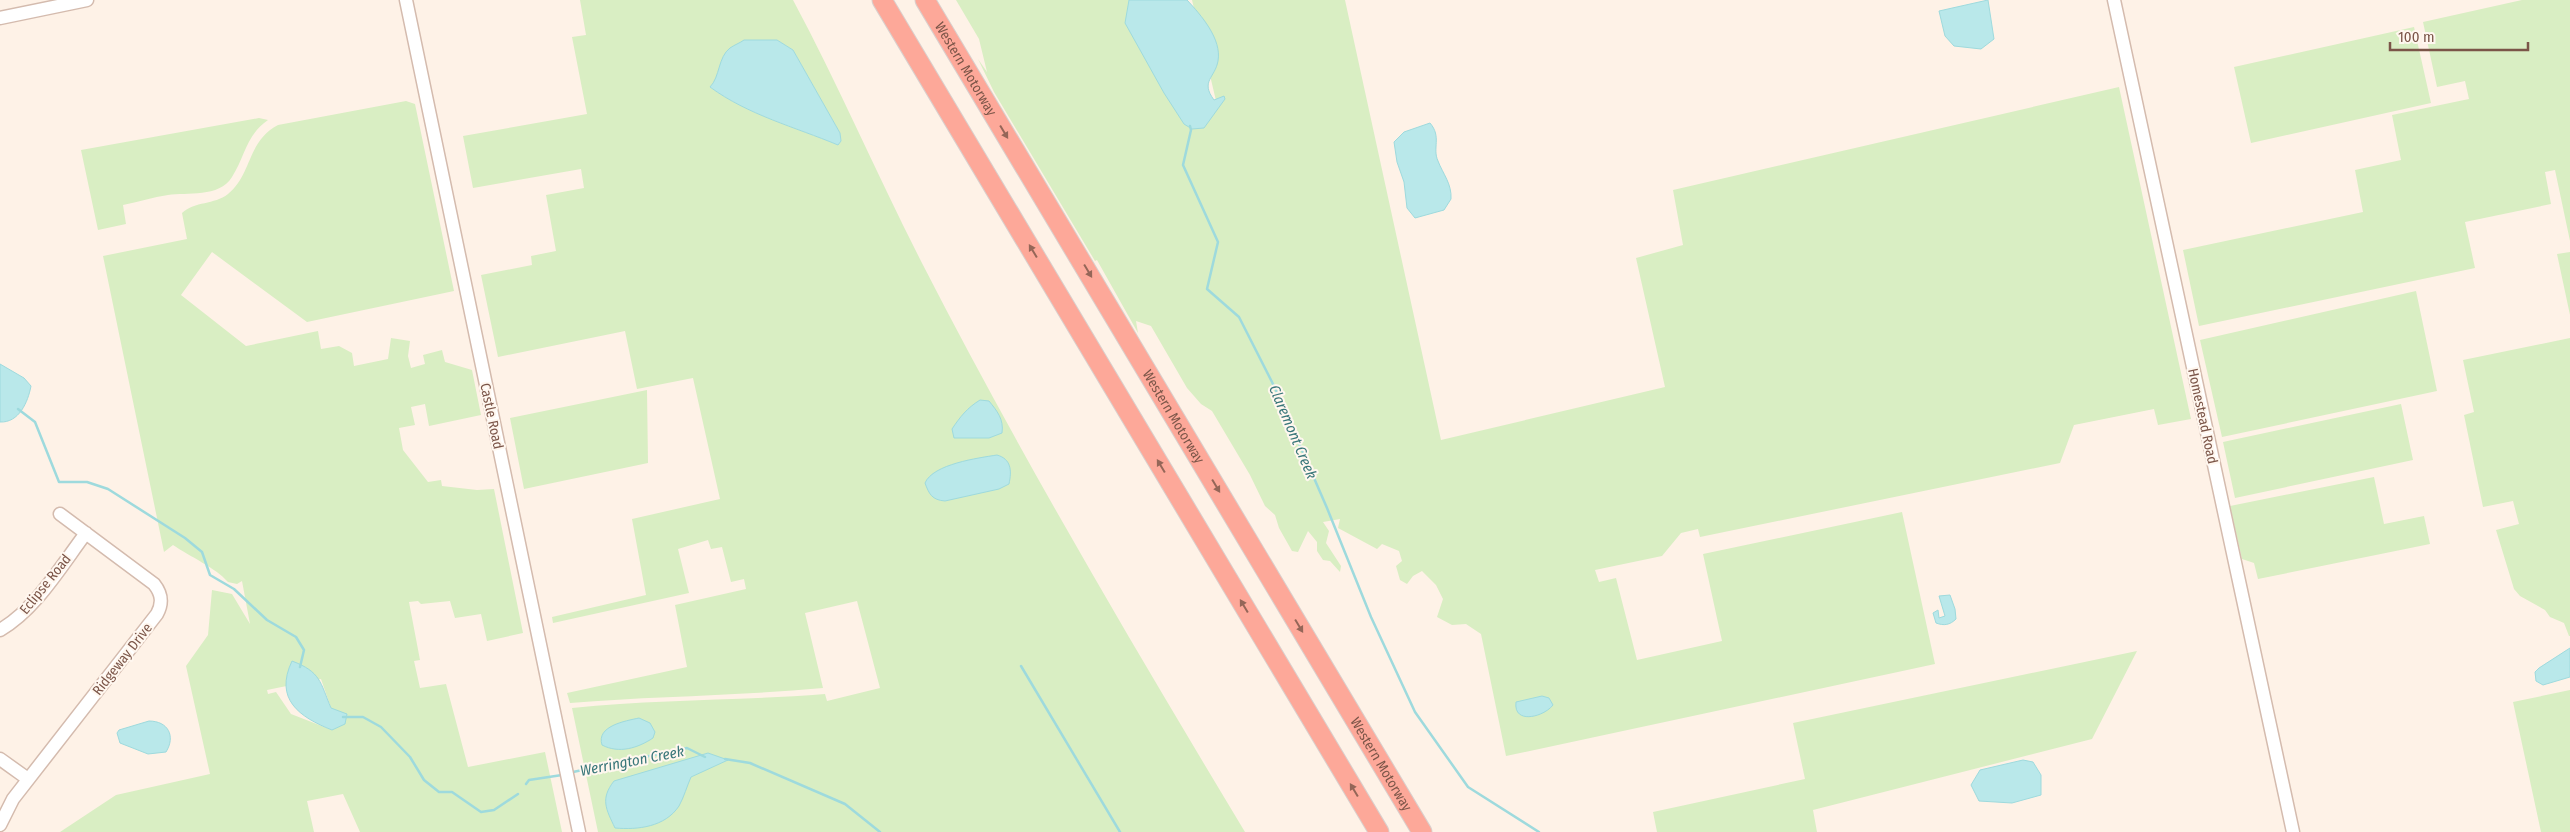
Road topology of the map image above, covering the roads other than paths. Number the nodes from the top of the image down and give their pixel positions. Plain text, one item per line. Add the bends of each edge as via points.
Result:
1 (87, 0) edge
2 (406, 0) edge
3 (882, 0) edge
4 (925, 0) edge
5 (2114, 0) edge
6 (0, 18) edge
7 (60, 514) dead end
8 (86, 534) junction
9 (0, 630) edge
10 (0, 759) edge
11 (28, 779) junction
12 (0, 825) edge
13 (579, 832) edge
14 (1379, 832) edge
15 (1422, 832) edge
16 (2292, 832) edge

1 - 6 street
2 - 13 street, Castle Road
14 -> 3 highway
4 -> 15 highway, Western Motorway
5 - 16 street, Homestead Road
7 - 8 street, Ridgeway Drive
8 - 9 street, Eclipse Road via 31,604
8 - 11 street, Ridgeway Drive via 154,584 160,594 161,606
10 - 11 street
11 - 12 street, Ridgeway Drive

